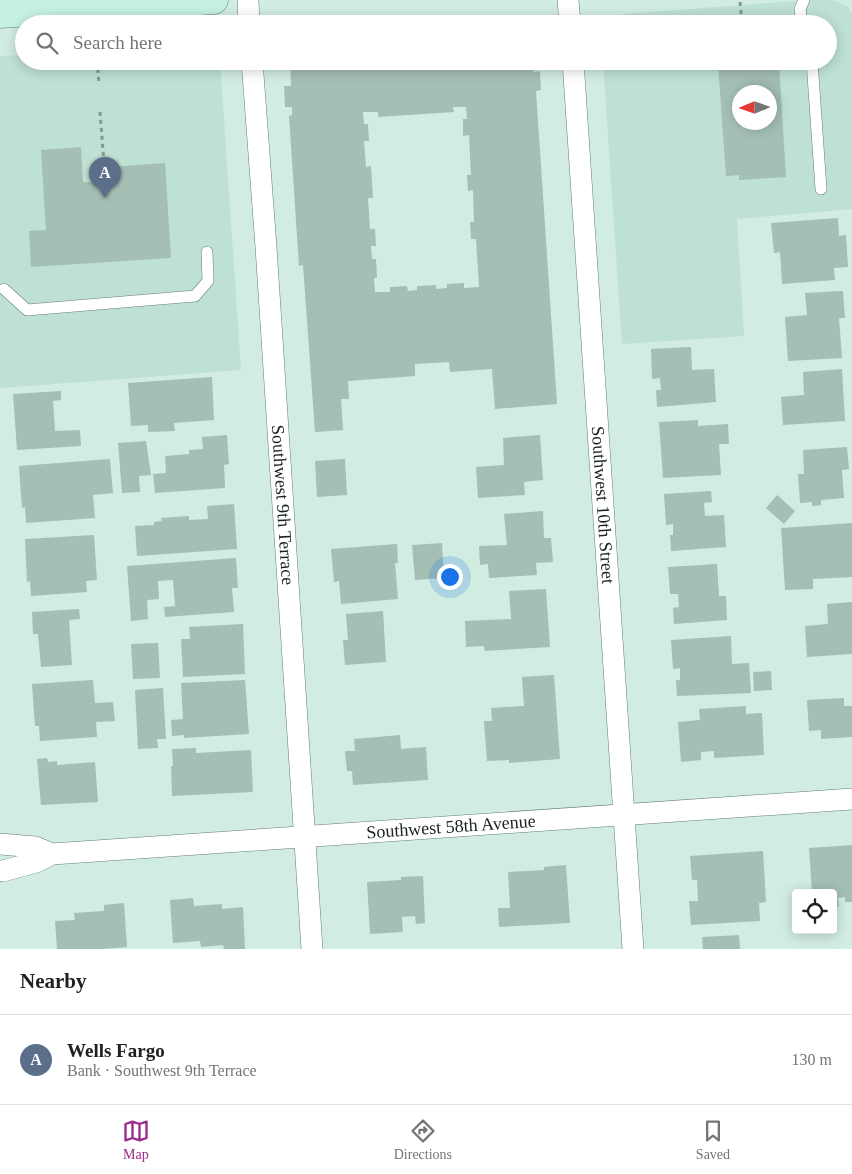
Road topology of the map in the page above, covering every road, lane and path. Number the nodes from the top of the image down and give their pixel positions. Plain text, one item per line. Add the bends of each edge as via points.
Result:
1 (214, 0) edge
2 (248, 0) edge
3 (568, 0) edge
4 (804, 0) edge
5 (740, 2) dead end
6 (0, 14) edge
7 (249, 15) edge
8 (569, 15) edge
9 (741, 15) edge
10 (801, 15) edge
11 (98, 70) edge
12 (253, 70) edge
13 (574, 70) edge
14 (813, 70) edge
15 (99, 84) dead end
16 (100, 112) dead end
17 (104, 163) dead end
18 (821, 189) dead end
19 (207, 252) dead end
20 (4, 289) dead end
21 (852, 799) edge
22 (624, 815) junction
23 (305, 837) junction
24 (0, 844) edge
25 (52, 854) junction
26 (1, 873) edge
27 (312, 949) edge
28 (633, 949) edge

1 - 6 main road
2 - 7 street
3 - 8 street
4 - 10 lane
5 - 9 path
11 - 15 path
12 - 23 street, Southwest 9th Terrace
13 - 22 street, Southwest 10th Street
14 - 18 lane
16 - 17 path
19 - 20 lane via 208,281 194,296 27,310
21 - 22 street, Southwest 58th Avenue
22 - 23 street, Southwest 58th Avenue
22 - 28 street, Southwest 10th Street
23 - 25 street, Southwest 58th Avenue
23 - 27 street, Southwest 9th Terrace
24 - 25 street, Southwest 58th Avenue via 35,847
24 - 26 street via 6,857
25 - 26 street, Southwest 58th Avenue

